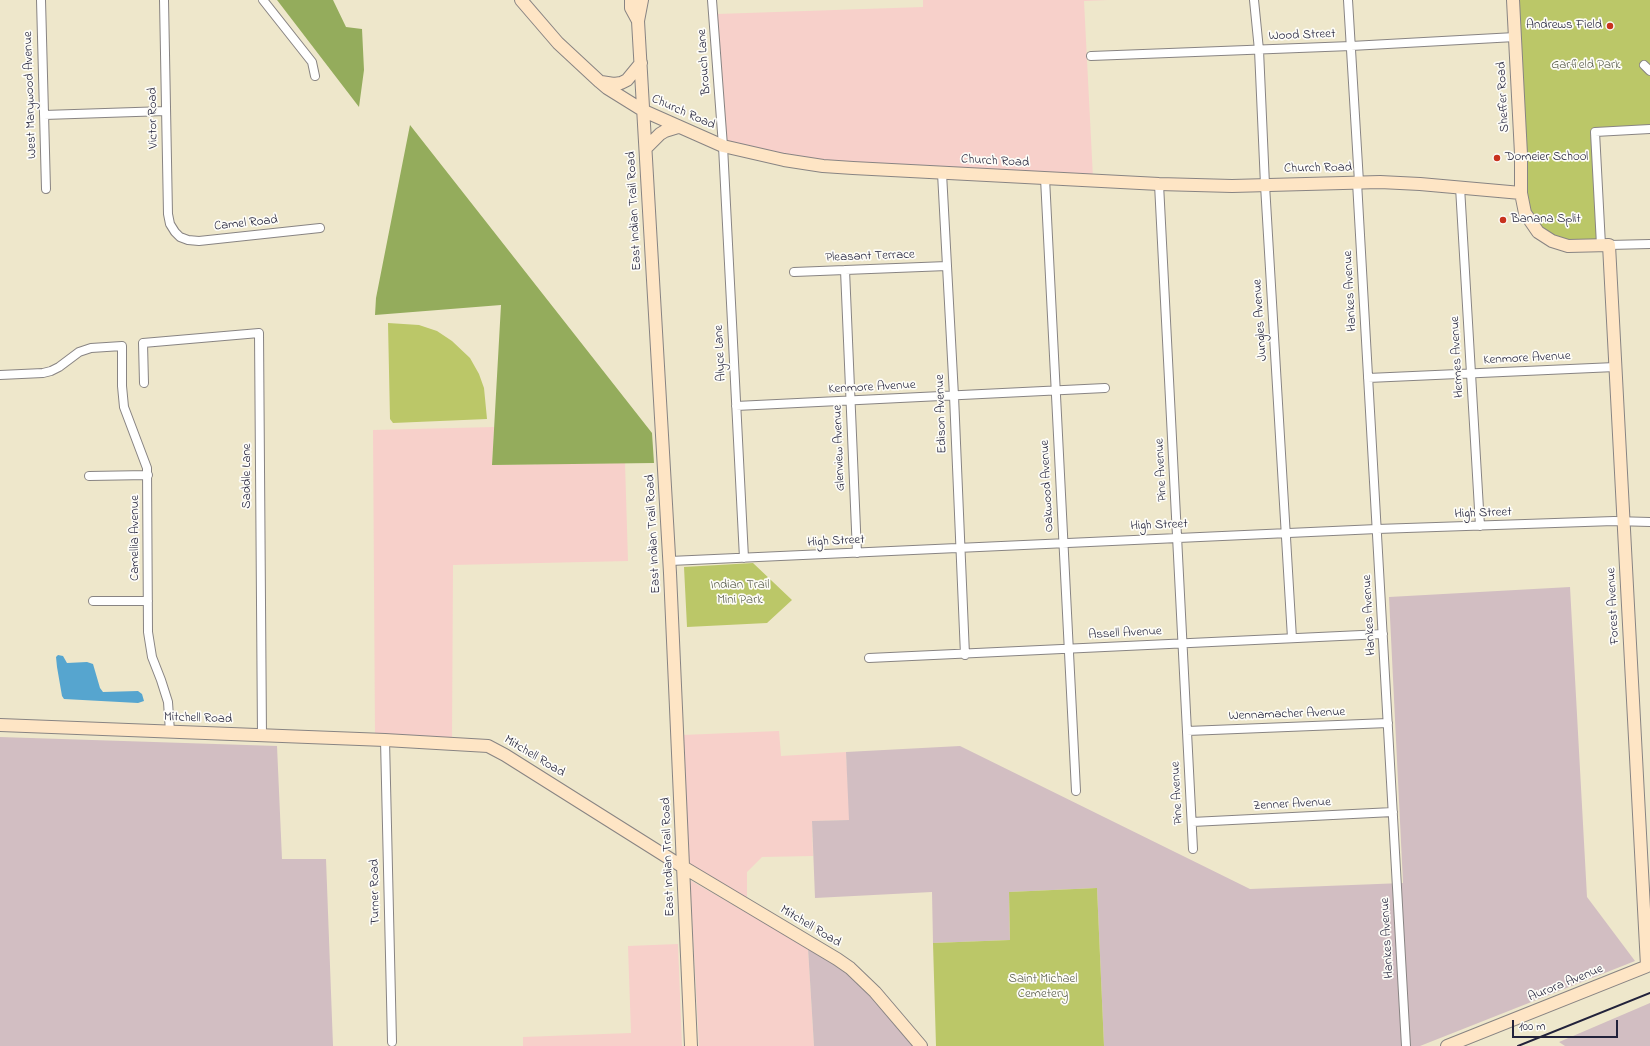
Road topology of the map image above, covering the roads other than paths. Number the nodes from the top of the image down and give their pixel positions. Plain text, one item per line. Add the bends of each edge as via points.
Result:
1 (41, 0) edge
2 (164, 0) edge
3 (263, 0) edge
4 (521, 0) edge
5 (631, 0) edge
6 (642, 0) edge
7 (712, 0) edge
8 (1254, 0) edge
9 (1348, 0) edge
10 (1513, 0) edge
11 (638, 21) junction
12 (1515, 37) junction
13 (1350, 46) junction
14 (1259, 50) junction
15 (1090, 56) dead end
16 (641, 63) junction
17 (315, 76) dead end
18 (600, 82) junction
19 (166, 111) junction
20 (644, 111) junction
21 (44, 115) junction
22 (678, 127) junction
23 (1650, 129) edge
24 (723, 146) junction
25 (646, 148) junction
26 (942, 173) junction
27 (1044, 178) junction
28 (1358, 182) junction
29 (1159, 184) junction
30 (1265, 184) junction
31 (1460, 187) junction
32 (46, 189) dead end
33 (1520, 193) junction
34 (320, 228) dead end
35 (177, 234) joint
36 (1650, 244) edge
37 (1605, 245) junction
38 (947, 266) junction
39 (845, 270) junction
40 (794, 272) dead end
41 (1615, 367) junction
42 (1470, 374) junction
43 (0, 375) edge
44 (1368, 378) junction
45 (144, 383) dead end
46 (1105, 388) dead end
47 (1055, 391) junction
48 (954, 396) junction
49 (850, 401) junction
50 (736, 406) junction
51 (148, 475) junction
52 (89, 476) dead end
53 (1624, 522) junction
54 (1650, 522) edge
55 (1480, 526) junction
56 (1377, 529) junction
57 (1286, 533) junction
58 (1177, 537) junction
59 (1063, 542) junction
60 (960, 548) junction
61 (857, 553) junction
62 (744, 558) junction
63 (670, 561) junction
64 (93, 601) dead end
65 (148, 601) junction
66 (1383, 634) junction
67 (1292, 638) junction
68 (1183, 643) junction
69 (1069, 648) junction
70 (965, 655) junction
71 (869, 658) dead end
72 (1388, 723) junction
73 (0, 725) edge
74 (1187, 731) junction
75 (170, 732) junction
76 (262, 736) junction
77 (385, 740) junction
78 (1076, 791) dead end
79 (1393, 812) junction
80 (1192, 822) junction
81 (1193, 849) dead end
82 (683, 867) junction
83 (1649, 965) edge
84 (392, 1042) dead end
85 (691, 1046) edge
86 (921, 1046) edge
87 (1406, 1046) edge
88 (1447, 1046) edge

1 - 21 street, West Marywood Avenue
2 - 19 street, Victor Road
3 - 17 street via 312,62
4 - 18 street, Church Road via 558,43
5 - 11 street, East Indian Trail Road via 631,8
6 - 11 street, East Indian Trail Road
7 - 24 street, Brouch Lane
8 - 14 street, Jungles Avenue
9 - 13 street, Hankes Avenue
10 - 12 street, Sheffer Road
11 - 16 street, East Indian Trail Road
12 - 13 street, Wood Street
12 - 33 street, Sheffer Road via 1521,154
13 - 14 street, Wood Street
13 - 28 street, Hankes Avenue
14 - 15 street, Wood Street
14 - 30 street, Jungles Avenue
16 - 18 street via 627,80 621,83
16 - 20 street, East Indian Trail Road
18 - 20 street, Church Road
19 - 21 street
19 - 35 street, Victor Road via 168,214 170,224
20 - 22 street, Church Road
20 - 25 street, East Indian Trail Road
21 - 32 street, West Marywood Avenue
22 - 24 street, Church Road
22 - 25 street via 661,133
23 - 37 street, Forest Avenue via 1595,132
24 - 26 street, Church Road via 823,166
24 - 50 street, Alyce Lane
25 - 63 street, East Indian Trail Road
26 - 27 street, Church Road
26 - 38 street, Edison Avenue
27 - 29 street, Church Road
27 - 47 street, Oakwood Avenue
28 - 30 street, Church Road
28 - 31 street, Church Road
28 - 44 street, Hankes Avenue
29 - 30 street, Church Road
29 - 58 street, Pine Avenue
30 - 57 street, Jungles Avenue
31 - 33 street, Church Road
31 - 42 street, Hermes Avenue
33 - 37 street, Sheffer Road via 1529,219 1538,232 1552,241 1568,246
34 - 35 street, Camel Road via 199,242
36 - 37 street
37 - 41 street, Forest Avenue
38 - 39 street, Pleasant Terrace
38 - 48 street, Edison Avenue
39 - 40 street, Pleasant Terrace
39 - 49 street, Glenview Avenue
41 - 42 street, Kenmore Avenue
41 - 53 street, Forest Avenue
42 - 44 street, Kenmore Avenue
42 - 55 street, Hermes Avenue
43 - 51 street, Camellia Avenue via 51,371 60,368 79,352 102,346 122,346 124,407 148,468
44 - 56 street, Hankes Avenue
45 - 76 street, Saddle Lane via 143,343 259,333
46 - 47 street, Kenmore Avenue
47 - 48 street, Kenmore Avenue
47 - 59 street, Oakwood Avenue
48 - 49 street, Kenmore Avenue
48 - 60 street, Edison Avenue
49 - 50 street, Kenmore Avenue
49 - 61 street, Glenview Avenue
50 - 62 street, Alyce Lane
51 - 52 street
51 - 65 street, Camellia Avenue
53 - 54 street, High Street
53 - 55 street, High Street
53 - 83 street, Forest Avenue
55 - 56 street, High Street
56 - 57 street, High Street
56 - 66 street, Hankes Avenue
57 - 58 street, High Street
57 - 67 street, Jungles Avenue
58 - 59 street, High Street
58 - 68 street, Pine Avenue
59 - 60 street, High Street
59 - 69 street, Oakwood Avenue
60 - 61 street, High Street
60 - 70 street, Edison Avenue
61 - 62 street, High Street
62 - 63 street, High Street
63 - 82 street, East Indian Trail Road
64 - 65 street
65 - 75 street, Camellia Avenue via 149,647 168,702
66 - 67 street, Assell Avenue
66 - 72 street, Hankes Avenue
67 - 68 street, Assell Avenue
68 - 69 street, Assell Avenue
68 - 74 street, Pine Avenue
69 - 70 street, Assell Avenue
69 - 78 street, Oakwood Avenue
70 - 71 street, Assell Avenue
72 - 74 street, Wennamacher Avenue
72 - 79 street, Hankes Avenue
73 - 75 street, Mitchell Road
74 - 80 street, Pine Avenue
75 - 76 street, Mitchell Road
76 - 77 street, Mitchell Road
77 - 82 street, Mitchell Road via 488,746
77 - 84 street, Turner Road
79 - 80 street, Zenner Avenue
79 - 87 street, Hankes Avenue
80 - 81 street, Pine Avenue
82 - 85 street, East Indian Trail Road
82 - 86 street, Mitchell Road via 850,968
83 - 88 street, Aurora Avenue

